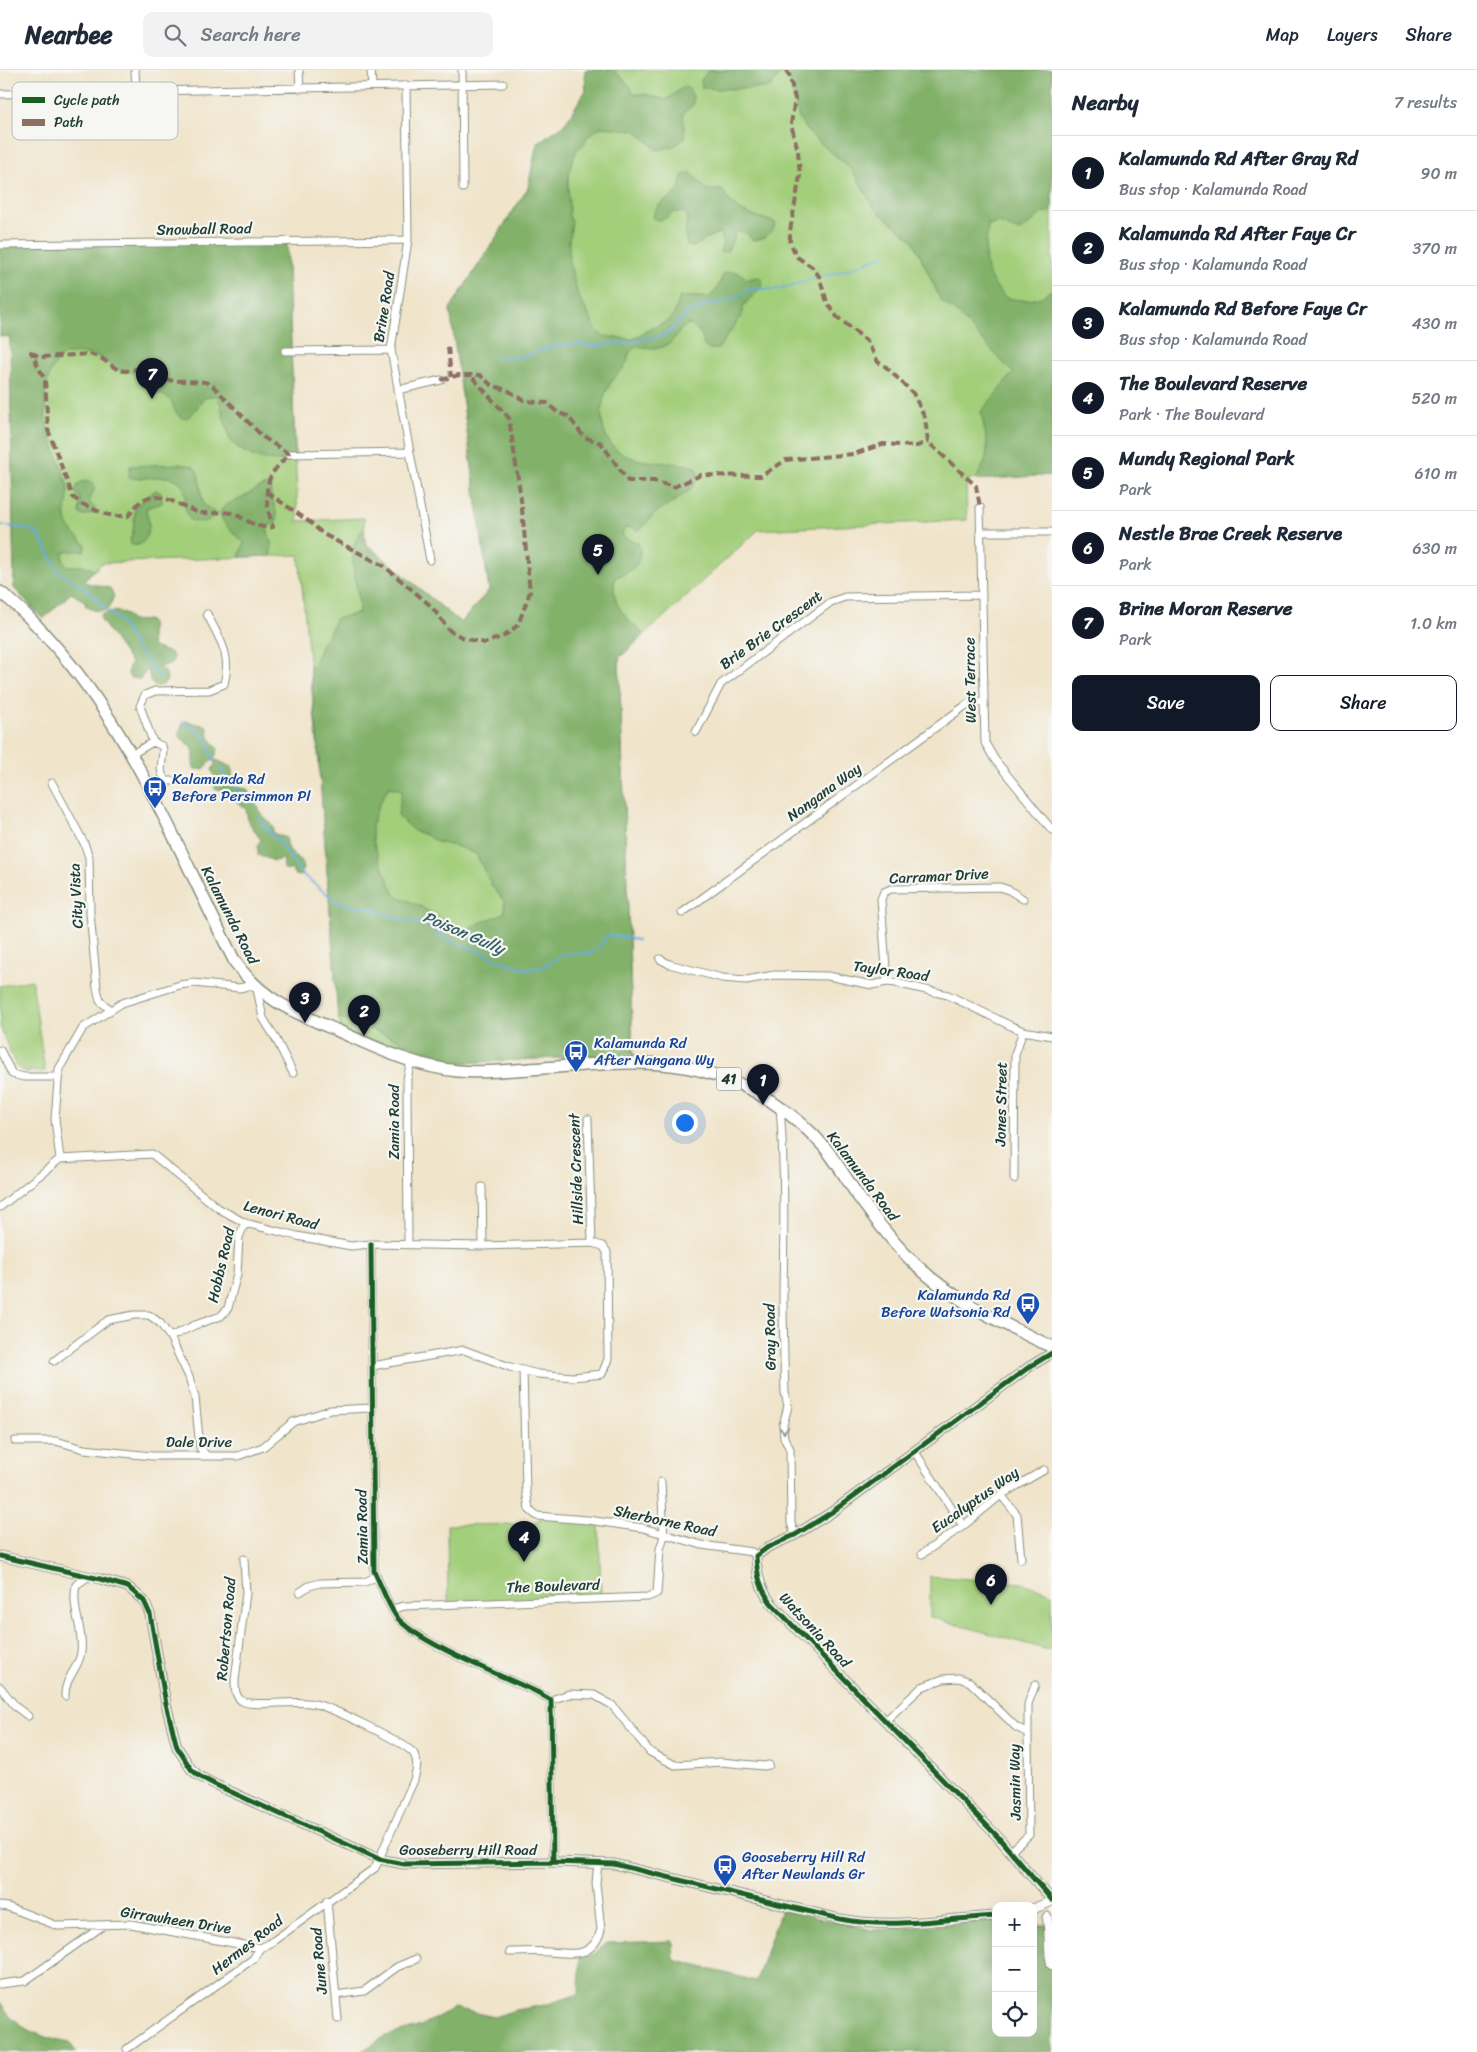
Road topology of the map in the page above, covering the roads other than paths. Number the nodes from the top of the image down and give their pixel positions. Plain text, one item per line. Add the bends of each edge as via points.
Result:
1 (299, 70) edge
2 (371, 70) edge
3 (462, 70) edge
4 (462, 84) junction
5 (503, 84) dead end
6 (372, 85) junction
7 (406, 85) junction
8 (300, 89) junction
9 (178, 91) edge
10 (464, 188) dead end
11 (408, 240) junction
12 (0, 245) edge
13 (390, 350) junction
14 (285, 351) dead end
15 (441, 380) dead end
16 (398, 390) junction
17 (410, 452) junction
18 (289, 454) dead end
19 (980, 507) dead end
20 (980, 532) junction
21 (1052, 532) edge
22 (430, 560) dead end
23 (0, 592) edge
24 (982, 595) junction
25 (207, 614) dead end
26 (984, 701) junction
27 (696, 732) dead end
28 (153, 742) junction
29 (132, 754) junction
30 (202, 781) dead end
31 (52, 783) dead end
32 (1052, 830) edge
33 (1023, 899) dead end
34 (682, 913) dead end
35 (660, 959) dead end
36 (887, 982) junction
37 (255, 987) junction
38 (111, 1010) junction
39 (1023, 1030) junction
40 (1052, 1036) edge
41 (0, 1050) edge
42 (411, 1061) junction
43 (293, 1073) dead end
44 (58, 1077) junction
45 (780, 1107) junction
46 (588, 1119) dead end
47 (796, 1120) junction
48 (783, 1134) junction
49 (60, 1159) junction
50 (1014, 1179) dead end
51 (482, 1187) dead end
52 (0, 1207) edge
53 (245, 1223) junction
54 (592, 1243) junction
55 (371, 1244) junction
56 (408, 1244) junction
57 (483, 1246) junction
58 (170, 1337) junction
59 (1048, 1345) edge
60 (1052, 1353) edge
61 (54, 1361) dead end
62 (372, 1366) junction
63 (1029, 1367) junction
64 (523, 1370) junction
65 (372, 1408) junction
66 (16, 1441) dead end
67 (915, 1452) junction
68 (206, 1455) junction
69 (1044, 1470) dead end
70 (661, 1482) dead end
71 (1001, 1495) junction
72 (962, 1526) junction
73 (795, 1535) junction
74 (664, 1536) junction
75 (922, 1554) dead end
76 (0, 1556) edge
77 (756, 1556) junction
78 (244, 1559) dead end
79 (1021, 1559) dead end
80 (89, 1576) junction
81 (376, 1576) junction
82 (300, 1592) dead end
83 (392, 1609) junction
84 (0, 1686) edge
85 (1035, 1686) dead end
86 (65, 1696) dead end
87 (551, 1700) junction
88 (28, 1716) dead end
89 (885, 1721) junction
90 (1028, 1733) junction
91 (769, 1765) dead end
92 (1010, 1852) junction
93 (379, 1859) junction
94 (553, 1862) junction
95 (598, 1863) junction
96 (327, 1901) junction
97 (0, 1906) edge
98 (1048, 1909) edge
99 (992, 1914) edge
100 (992, 1916) edge
101 (969, 1918) junction
102 (105, 1924) junction
103 (260, 1948) junction
104 (510, 1952) dead end
105 (416, 1959) dead end
106 (1052, 1966) edge
107 (0, 1984) edge
108 (336, 1995) junction
109 (338, 2019) dead end
110 (127, 2049) dead end

1 - 8 street
2 - 6 street
3 - 4 street
4 - 5 street
4 - 7 street
4 - 10 street
6 - 7 street
6 - 8 street
7 - 11 street, Brine Road
8 - 9 street
11 - 12 street, Snowball Road
11 - 13 street, Brine Road
13 - 14 street
13 - 16 street, Brine Road
15 - 16 street
16 - 17 street, Brine Road
17 - 18 street
17 - 22 street, Brine Road
19 - 20 street, West Terrace
20 - 21 street
20 - 24 street, West Terrace
23 - 29 main road, Kalamunda Road / 41 via 40,628 83,680
24 - 26 street, West Terrace
24 - 27 street, Brie Brie Crescent via 845,597 831,602 721,684
25 - 28 street via 226,654 224,684 210,690 155,691 145,695 140,706
26 - 32 street, West Terrace via 985,743
26 - 34 street, Nangana Way via 969,703
28 - 29 street
28 - 30 street via 162,746 164,779
29 - 37 main road, Kalamunda Road / 41 via 234,962
31 - 38 street, City Vista via 89,857 97,988 100,1001
33 - 36 street, Carramar Drive via 1000,887 891,889 884,892 881,899
35 - 36 street, Taylor Road via 722,978 753,980 774,975 813,975 872,985
36 - 39 street, Taylor Road via 948,995
37 - 38 street via 194,983 122,1003
37 - 42 main road, Kalamunda Road / 41 via 280,1006
37 - 43 street via 262,1018
38 - 44 street via 83,1028 59,1069
39 - 40 street, Taylor Road
39 - 50 street, Jones Street via 1015,1054
41 - 44 street via 12,1074
42 - 45 main road, Kalamunda Road / 41 via 479,1072 636,1063 673,1064 724,1078
42 - 56 street, Zamia Road via 407,1079
44 - 49 street via 54,1119
45 - 47 main road, Kalamunda Road / 41
45 - 48 street, Gray Road
46 - 54 street, Hillside Crescent
47 - 48 street via 786,1126
47 - 59 main road, Kalamunda Road / 41 via 825,1148 896,1244 922,1271 963,1302
48 -> 73 street, Gray Road via 783,1294 788,1406 783,1425 784,1438 790,1448 791,1523
49 - 52 street
49 - 53 street, Lenori Road via 152,1154 218,1208
51 - 57 street
53 - 55 street, Lenori Road via 351,1246
53 - 58 street, Hobbs Road via 239,1237 236,1274 228,1308 221,1316
54 - 57 street, Lenori Road
54 - 64 street, Hillside Crescent via 603,1246 607,1252 608,1359 602,1374 574,1377
55 - 56 street, Lenori Road
55 - 62 street, Zamia Road
56 - 57 street, Lenori Road
58 - 61 street via 160,1322 150,1315 108,1320
58 - 68 street via 193,1390 200,1448
59 - 63 street
60 - 63 street
62 - 64 street via 464,1350
62 - 65 street, Zamia Road
63 - 67 street
64 - 74 street, Sherborne Road via 529,1509 537,1516 643,1528
65 - 68 street, Dale Drive via 330,1410 293,1422 263,1447 238,1456
65 - 81 street, Zamia Road
66 - 68 street, Dale Drive via 56,1441 84,1449 152,1456
67 - 72 street
67 - 73 street
69 - 71 street, Eucalyptus Way
70 - 74 street, The Boulevard
71 - 72 street, Eucalyptus Way
71 - 79 street via 1017,1515
72 - 75 street, Eucalyptus Way
73 - 77 street
74 - 77 street, Sherborne Road via 702,1546 744,1550
74 - 83 street, The Boulevard via 660,1549 659,1586 657,1593 648,1597
76 - 80 street, Gooseberry Hill Road
77 - 89 street, Watsonia Road via 762,1591
78 - 93 street, Robertson Road via 246,1593 235,1680 235,1693 242,1701 315,1704 393,1738 414,1753 417,1765 414,1780
80 - 86 street via 76,1586 73,1599 82,1654 64,1689
80 - 93 street, Gooseberry Hill Road via 128,1587 147,1606 174,1738 191,1769 216,1785
81 - 82 street via 365,1582 320,1583
81 - 83 street, Zamia Road
83 - 87 street, Zamia Road via 396,1617 437,1646
84 - 88 street via 16,1707
85 - 90 street via 1028,1704
87 - 91 street via 570,1694 594,1695 612,1705 650,1752 675,1765 721,1762
87 - 94 street
89 - 90 street, Jasmin Way via 922,1687 943,1679 959,1678 970,1682 1016,1727
89 - 92 street, Watsonia Road
90 - 92 street, Jasmin Way via 1029,1835
92 - 98 street, Watsonia Road via 1042,1888
93 - 94 street, Gooseberry Hill Road via 404,1864
93 - 96 street, Hermes Road via 371,1872
94 - 95 street, Gooseberry Hill Road
95 - 101 street, Gooseberry Hill Road via 856,1922 888,1925
95 - 104 street via 596,1883 601,1930 592,1946 575,1954
96 - 103 street, Hermes Road
96 - 108 street, June Road
97 - 102 street, Girrawheen Drive via 58,1926
98 - 106 street, Watsonia Road
99 - 101 street, Gooseberry Hill Road
100 - 101 street, Gooseberry Hill Road
102 - 103 street, Girrawheen Drive via 131,1924
102 - 107 street via 25,1981
103 - 110 street, Hermes Road via 253,1959
105 - 108 street via 397,1967 364,1991
108 - 109 street, June Road

